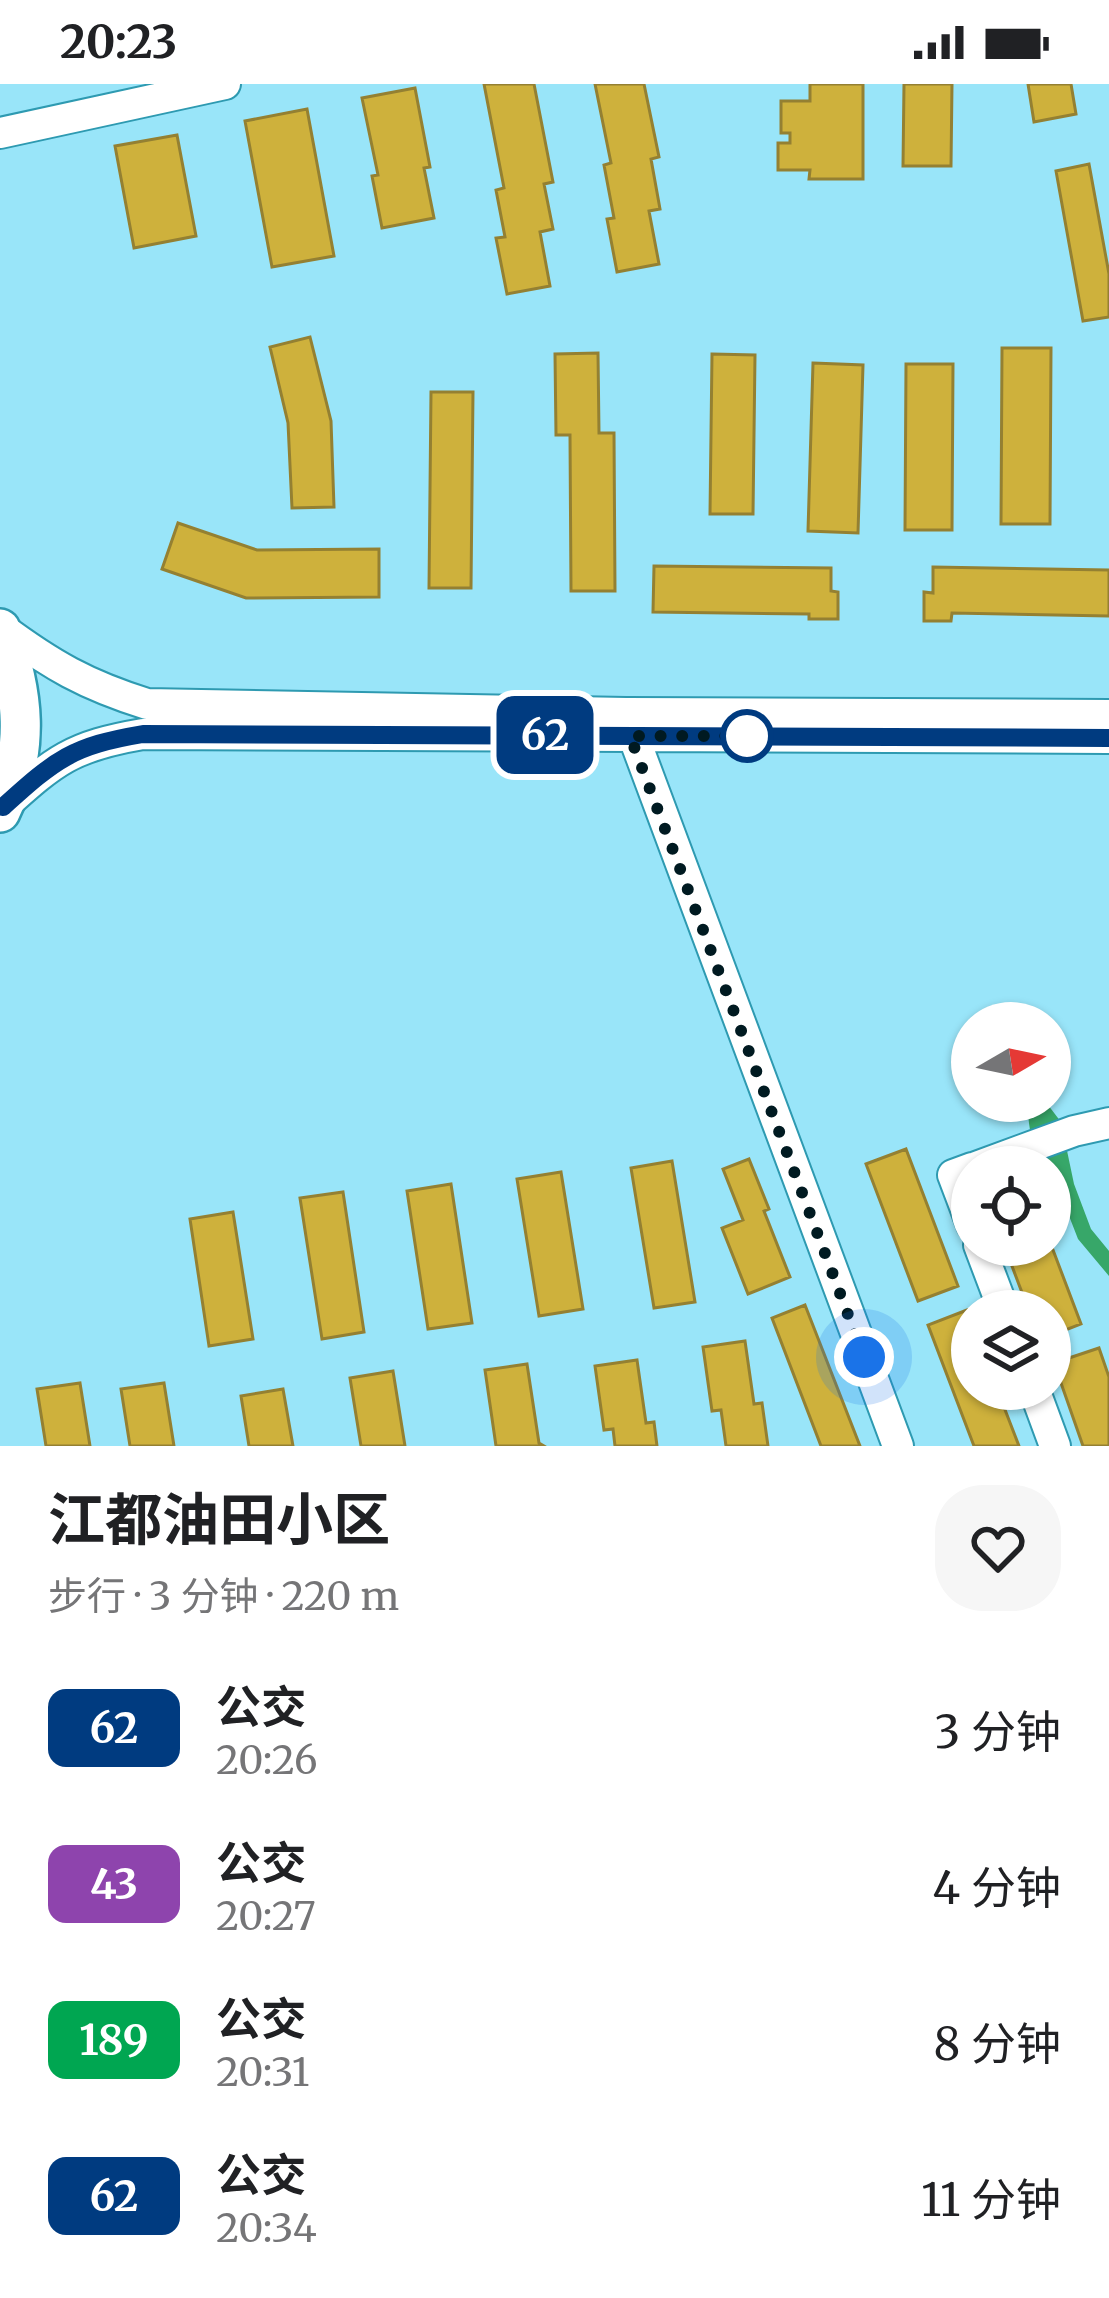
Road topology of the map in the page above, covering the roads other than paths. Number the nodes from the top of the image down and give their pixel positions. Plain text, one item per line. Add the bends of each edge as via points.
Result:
1 (225, 84) edge
2 (0, 133) edge
3 (0, 628) edge
4 (1109, 715) edge
5 (628, 725) junction
6 (1109, 738) edge
7 (2, 810) edge
8 (1109, 1124) edge
9 (1033, 1146) edge
10 (1042, 1410) edge
11 (898, 1446) edge
12 (1055, 1446) edge

1 - 2 street
3 - 5 street via 56,668 147,704
3 - 7 main road via 15,668 22,737
4 - 5 street
5 - 6 street
5 - 7 street via 143,734 100,741 53,762
5 - 11 street
8 - 9 street
10 - 12 street

